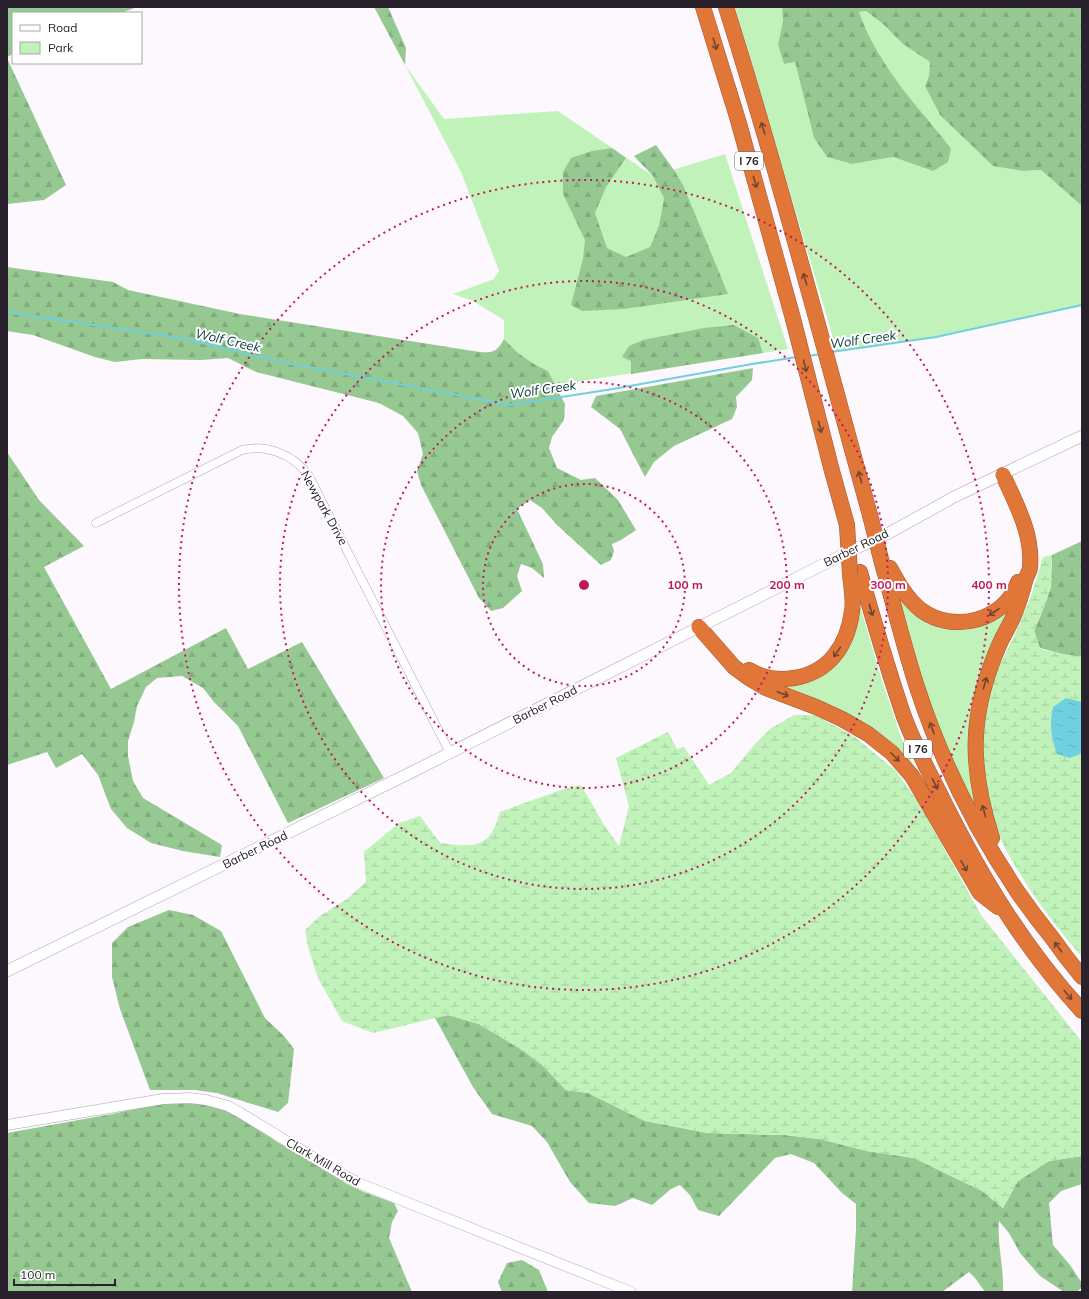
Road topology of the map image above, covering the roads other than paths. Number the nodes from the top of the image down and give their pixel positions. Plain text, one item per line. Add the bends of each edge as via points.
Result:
1 (703, 7) edge
2 (726, 7) edge
3 (1082, 436) edge
4 (1000, 476) junction
5 (96, 523) dead end
6 (884, 561) junction
7 (855, 573) junction
8 (702, 626) junction
9 (450, 753) junction
10 (1006, 874) junction
11 (1006, 914) junction
12 (7, 972) edge
13 (1082, 977) edge
14 (1082, 1010) edge
15 (7, 1126) edge
16 (631, 1292) edge

1 -> 7 highway, I 76, bridge via 738,120 792,315 847,526
6 -> 2 highway, I 76, bridge via 815,310
3 - 4 main road, Barber Road
4 -> 6 highway via 1018,524 1024,552 1024,567 1016,590 996,611 981,619 967,622 947,621 933,616 920,609 909,598
4 - 8 main road, Barber Road
10 -> 4 highway via 987,824 975,760 978,711 985,682 995,654 1016,611 1030,569 1028,534
5 - 9 street, Newpark Drive via 242,450 272,450 291,458 309,476
10 -> 6 highway, I 76 via 979,830 936,738 918,691 903,640
7 -> 8 highway via 852,611 843,644 833,658 804,676 783,679 754,673 735,659
7 -> 11 highway, I 76 via 868,602 903,712 922,759 969,851
8 - 9 main road, Barber Road
8 -> 11 highway via 734,667 749,678 766,688 842,719 868,734 892,754 912,776 980,893
9 - 12 main road, Barber Road
13 -> 10 highway, I 76 via 1032,913
11 -> 14 highway, I 76 via 1036,957
15 - 16 street, Clark Mill Road via 163,1099 190,1098 216,1102 239,1112 339,1173 367,1187

